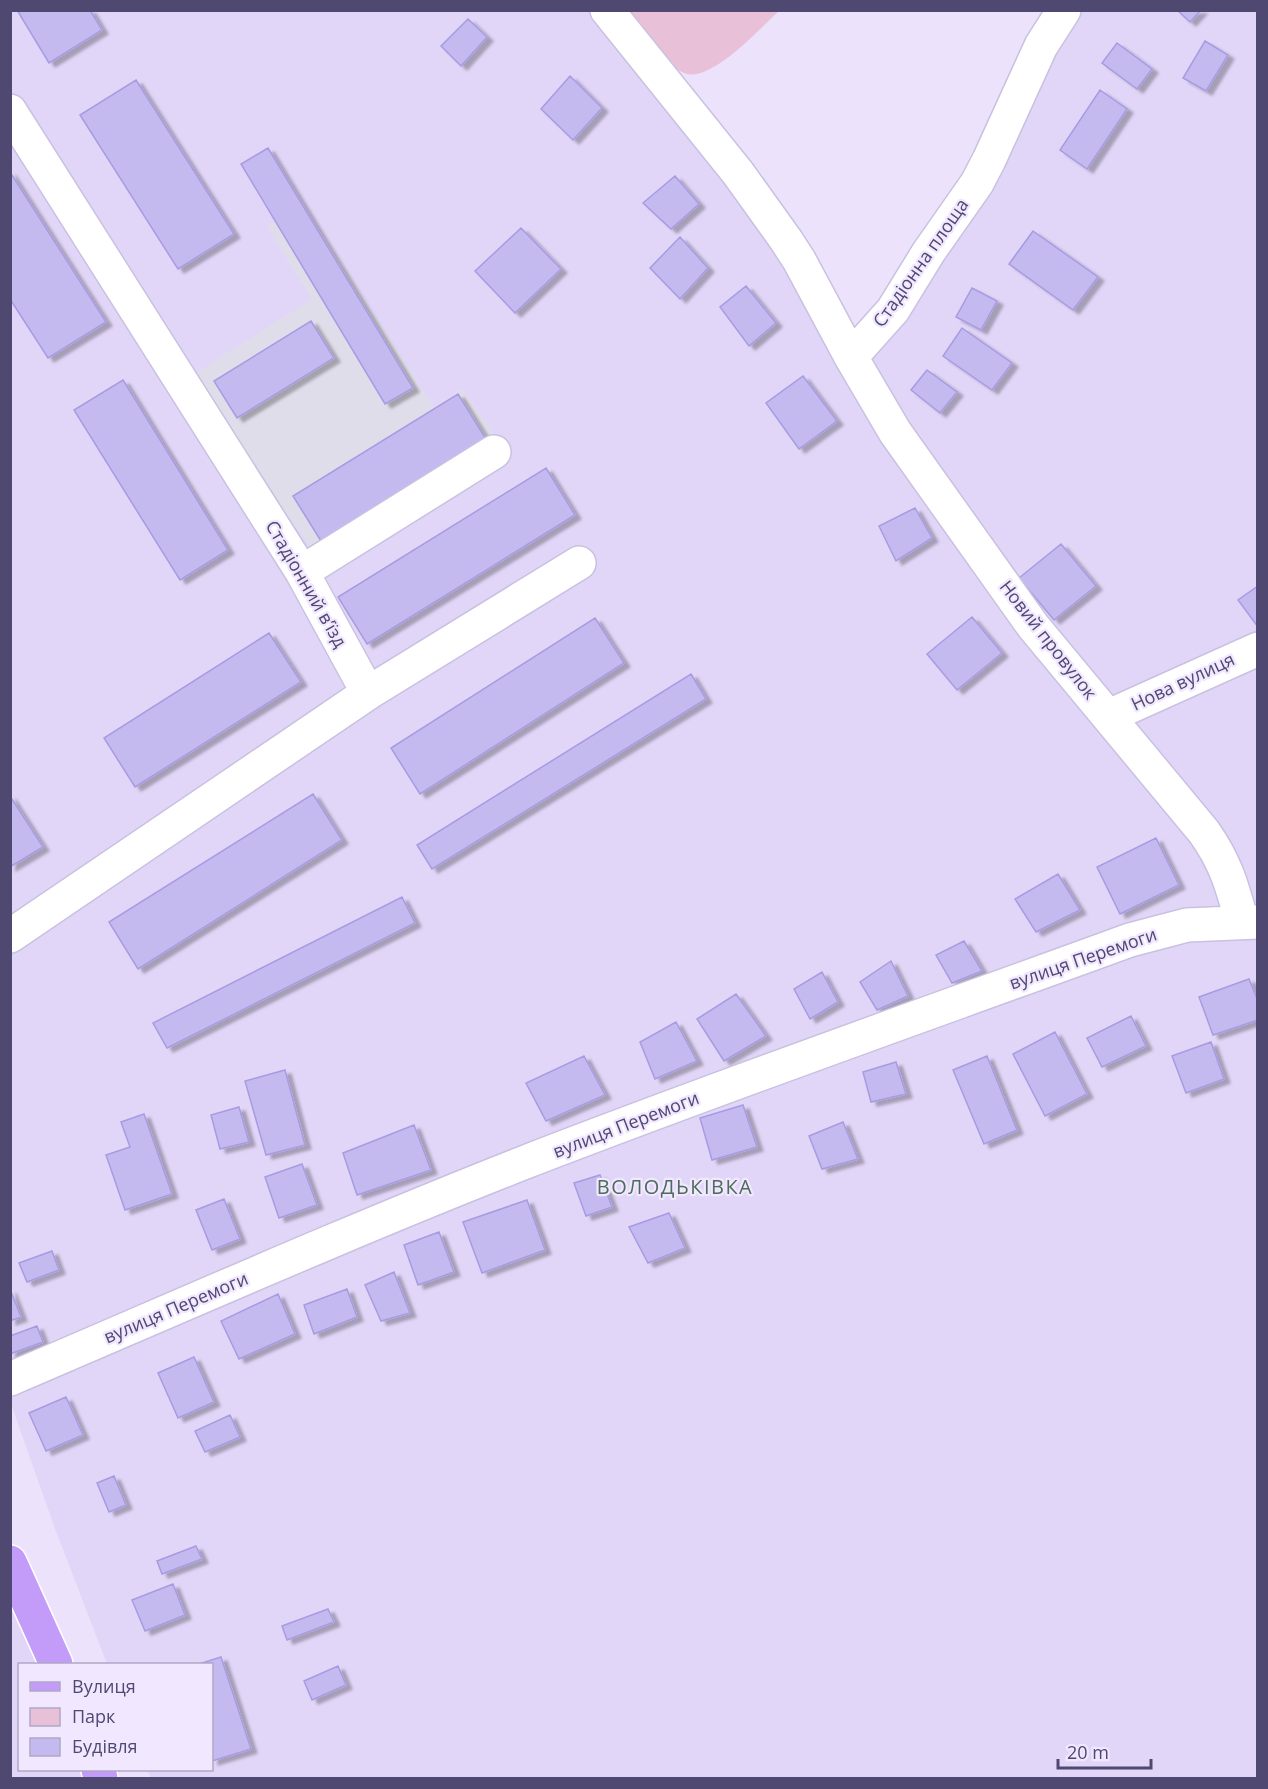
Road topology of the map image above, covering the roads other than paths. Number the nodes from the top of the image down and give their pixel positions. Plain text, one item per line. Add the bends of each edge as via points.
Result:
1 (606, 10) edge
2 (1064, 10) edge
3 (10, 111) edge
4 (851, 357) junction
5 (494, 452) dead end
6 (579, 563) dead end
7 (302, 572) junction
8 (1257, 649) edge
9 (368, 693) junction
10 (1109, 716) junction
11 (1250, 922) edge
12 (10, 936) edge
13 (10, 1379) edge
14 (10, 1562) edge
15 (55, 1663) edge

1 - 4 street via 767,213 799,260
2 - 4 street, Стадіонна площа via 1041,46 972,191 893,310
3 - 7 street, Стадіонний в’їзд
4 - 10 street, Новий провулок via 895,432 1008,592
5 - 7 street
6 - 9 street
7 - 9 street, Стадіонний в’їзд
8 - 10 street, Нова вулиця
9 - 12 street
10 - 11 street, Новий провулок via 1215,847
11 - 13 street, вулиця Перемоги via 1187,925 1130,940 613,1129 408,1209
14 - 15 main road

